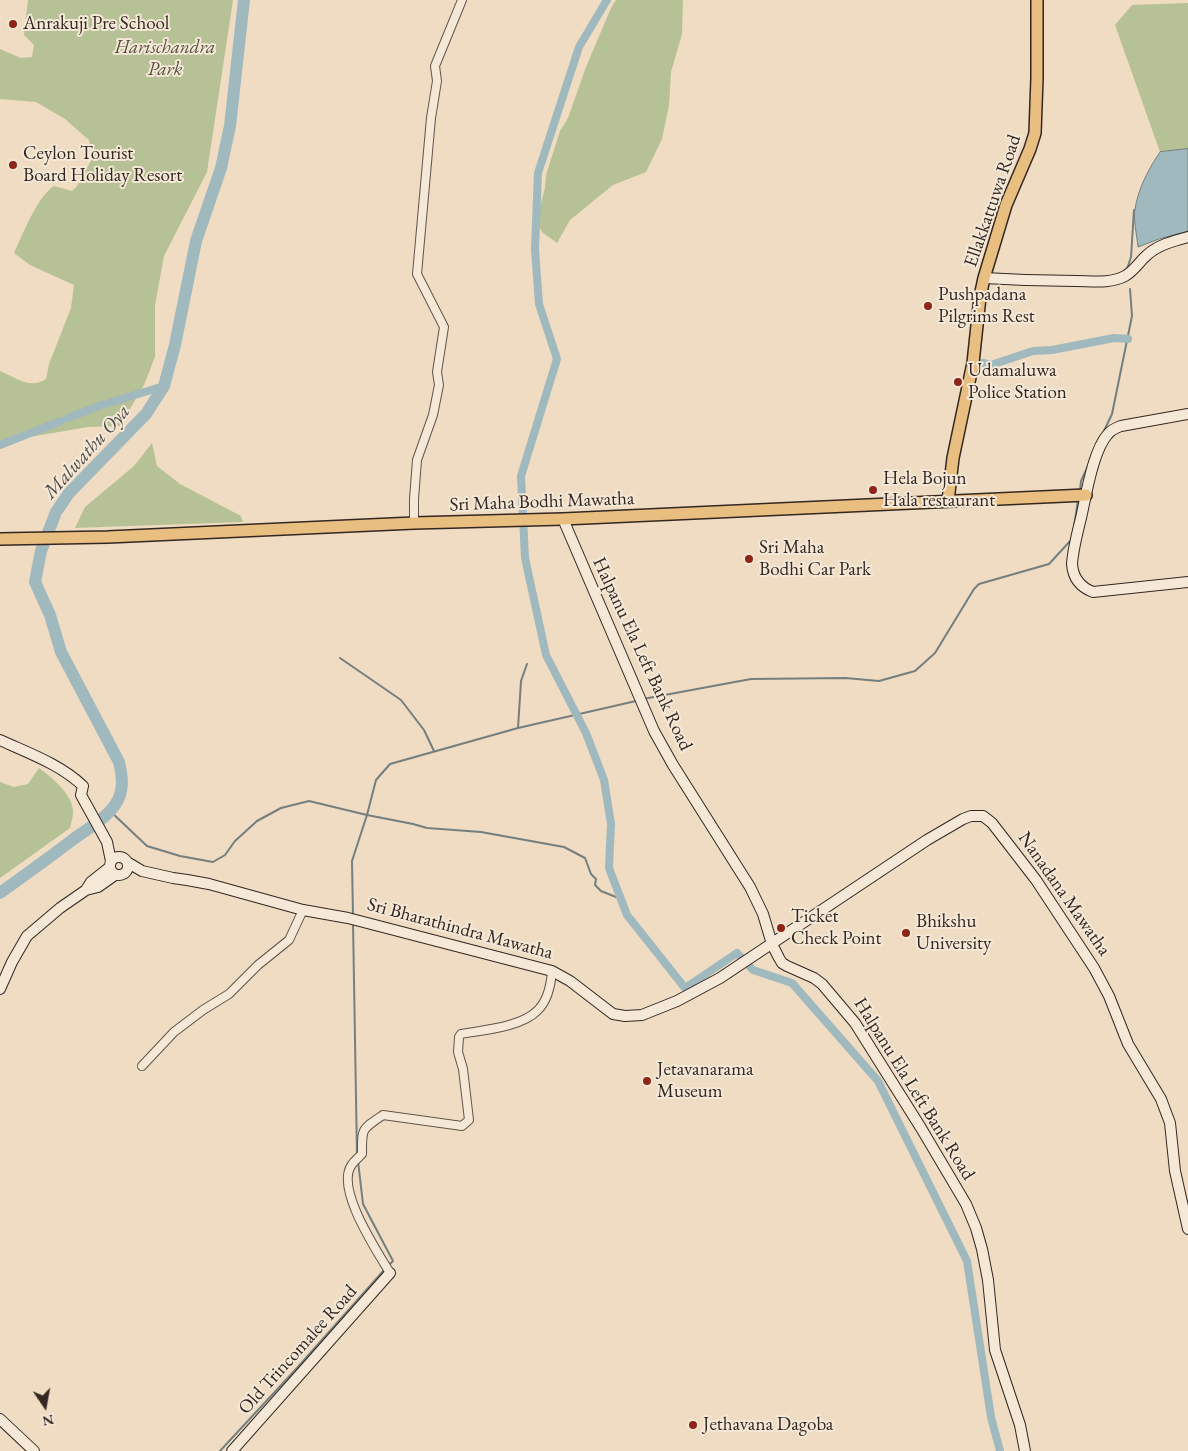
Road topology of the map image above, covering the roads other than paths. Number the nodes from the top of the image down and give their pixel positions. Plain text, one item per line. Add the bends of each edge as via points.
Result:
1 (462, 0) edge
2 (1038, 0) edge
3 (1188, 237) edge
4 (984, 278) junction
5 (1188, 414) edge
6 (1086, 494) junction
7 (948, 501) junction
8 (563, 519) junction
9 (414, 524) junction
10 (3, 539) edge
11 (1188, 582) edge
12 (0, 740) edge
13 (118, 866) junction
14 (303, 910) junction
15 (768, 946) junction
16 (552, 971) junction
17 (0, 989) edge
18 (142, 1066) dead end
19 (1188, 1229) edge
20 (390, 1273) joint
21 (0, 1419) edge
22 (34, 1451) edge
23 (232, 1451) edge
24 (1025, 1451) edge

1 - 9 street via 435,66 437,81 417,274 444,327 433,415 417,460
2 - 4 main road, Ellakkattuwa Road via 1035,133 1006,205
3 - 4 main road via 1152,251 1128,274 1113,280 1016,281
4 - 7 main road, Ellakkattuwa Road via 973,364
5 - 6 main road via 1121,426 1108,433 1097,455
6 - 7 main road, Sri Maha Bodhi Mawatha
6 - 11 main road via 1072,564 1072,572 1085,589 1093,592
7 - 8 main road, Sri Maha Bodhi Mawatha
8 - 9 main road, Sri Maha Bodhi Mawatha
8 - 15 main road, Halpanu Ela Left Bank Road via 654,731 750,887 763,914
9 - 10 main road, Sri Maha Bodhi Mawatha
12 - 13 main road via 62,770 84,786 81,795
13 - 14 main road, Sri Bharathindra Mawatha via 209,884
13 - 17 main road via 98,887 86,890 27,936
14 - 16 main road, Sri Bharathindra Mawatha via 361,921
14 - 18 street via 289,940 229,994 174,1032
15 - 16 main road, Sri Bharathindra Mawatha via 706,986 650,1013 633,1016 613,1014
15 - 19 main road, Nanadana Mawatha via 926,840 971,816 987,818 1036,880 1094,968 1128,1044 1161,1099 1170,1123 1175,1171
15 - 24 main road, Halpanu Ela Left Bank Road via 782,963 822,984 855,1024 966,1204 981,1244 996,1350
16 - 20 street via 547,997 538,1010 518,1023 459,1037 458,1052 469,1120 462,1126 383,1115 364,1128 362,1154 350,1167 350,1195 361,1224
20 - 23 main road, Old Trincomalee Road
21 - 22 main road

